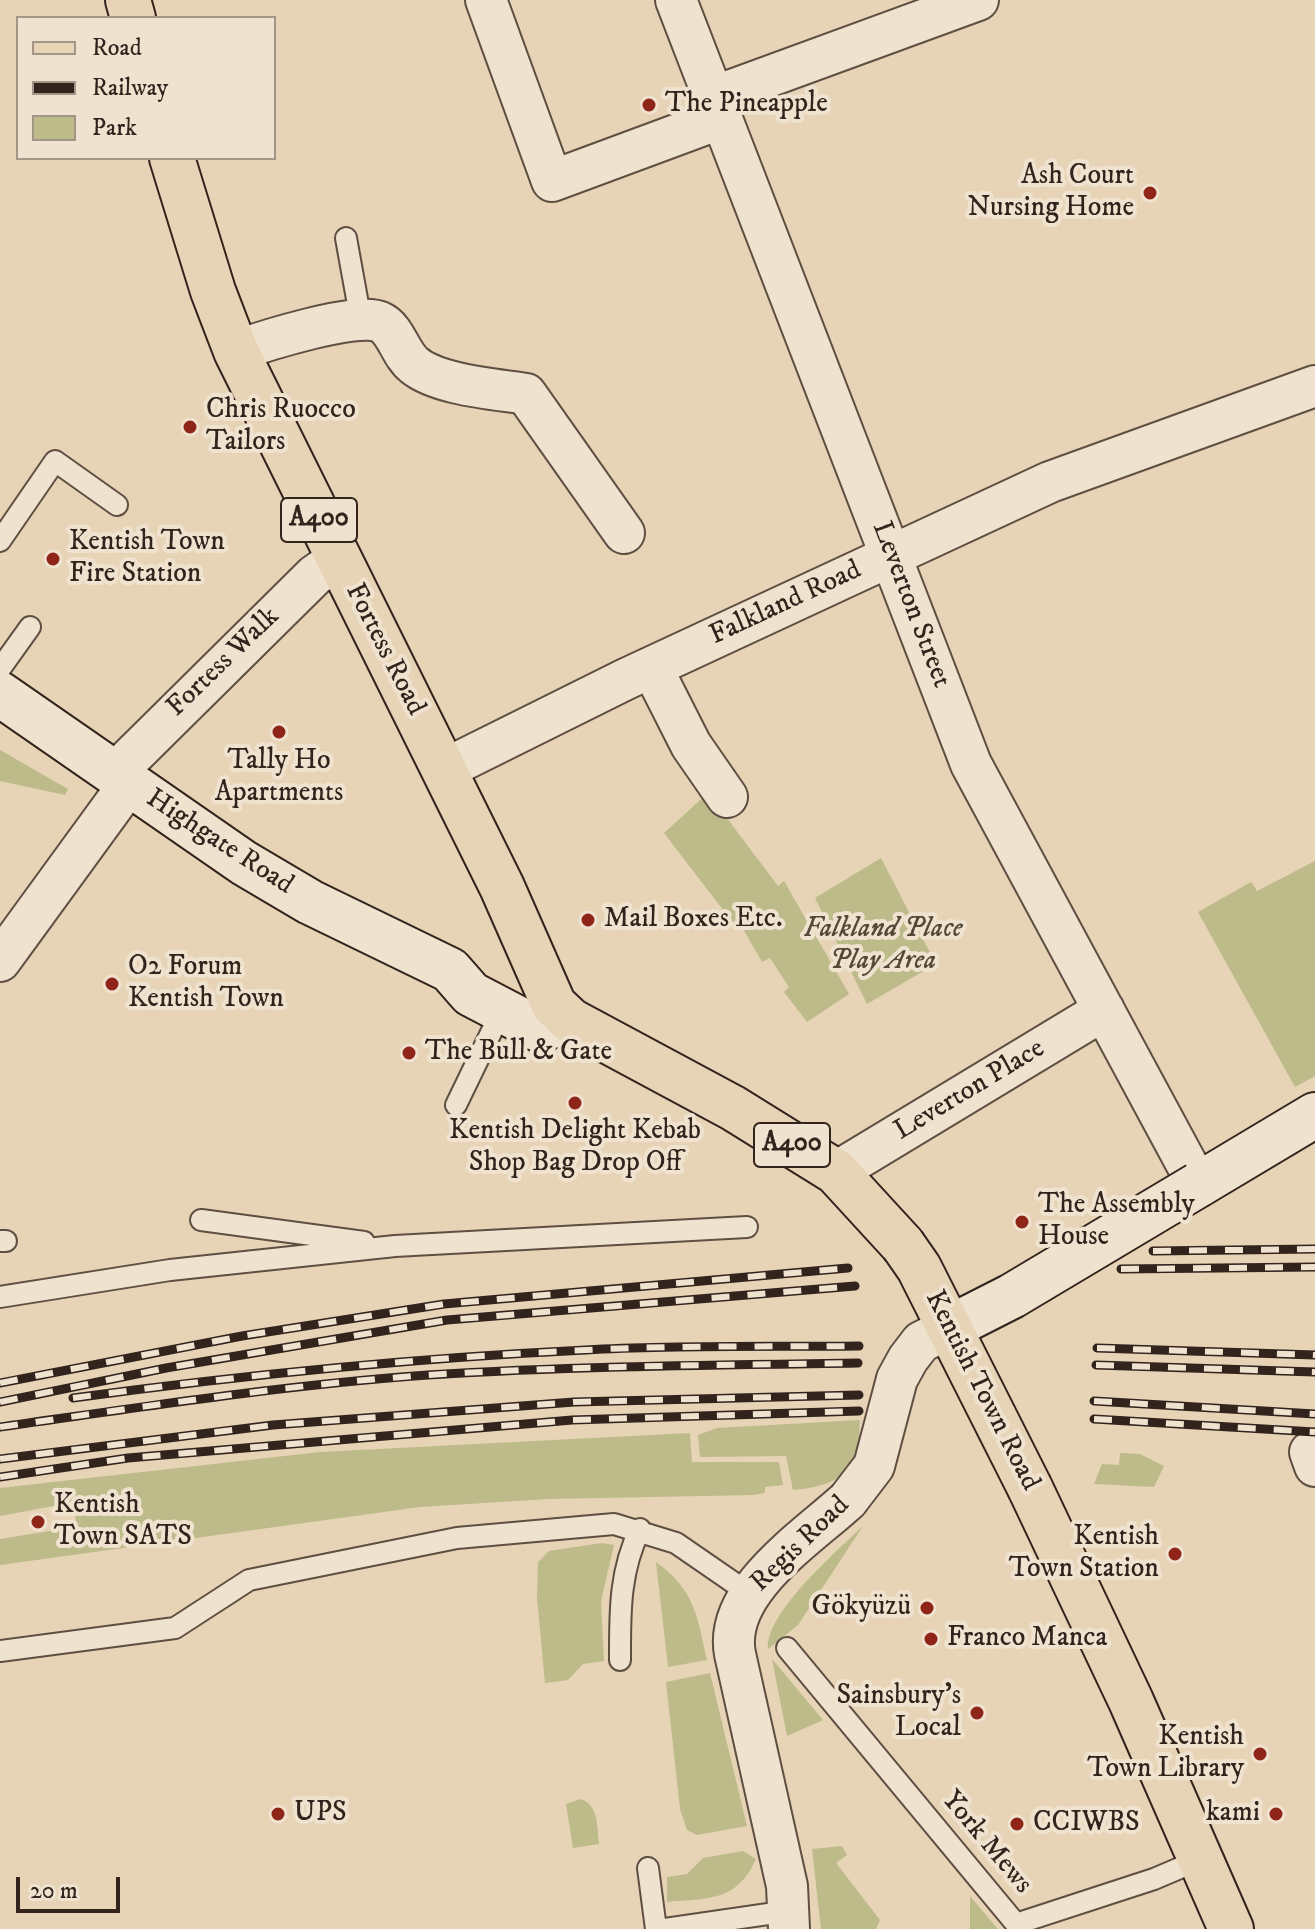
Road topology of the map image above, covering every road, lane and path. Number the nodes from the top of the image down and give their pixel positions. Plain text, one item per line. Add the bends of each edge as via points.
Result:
1 (486, 0) edge
2 (676, 0) edge
3 (978, 0) edge
4 (718, 108) junction
5 (173, 160) edge
6 (346, 238) dead end
7 (361, 321) junction
8 (236, 351) junction
9 (1315, 386) edge
10 (117, 505) dead end
11 (624, 533) dead end
12 (0, 541) edge
13 (891, 554) junction
14 (338, 559) junction
15 (30, 627) dead end
16 (652, 668) junction
17 (0, 669) edge
18 (0, 694) edge
19 (443, 770) junction
20 (122, 779) junction
21 (727, 797) dead end
22 (0, 961) edge
23 (450, 970) junction
24 (502, 1010) junction
25 (1104, 1010) junction
26 (563, 1013) junction
27 (456, 1105) dead end
28 (1315, 1115) edge
29 (836, 1172) junction
30 (1198, 1185) junction
31 (201, 1220) dead end
32 (747, 1227) dead end
33 (395, 1246) junction
34 (0, 1297) edge
35 (949, 1328) junction
36 (640, 1529) junction
37 (750, 1594) junction
38 (787, 1648) dead end
39 (0, 1651) edge
40 (620, 1660) dead end
41 (1201, 1859) junction
42 (648, 1868) dead end
43 (789, 1920) edge
44 (1017, 1926) edge
45 (656, 1929) edge
46 (665, 1929) edge
47 (1231, 1929) edge

1 - 4 street via 552,181
2 - 4 street, Leverton Street
3 - 4 street
4 - 13 street, Leverton Street
5 - 8 main road, Fortess Road / A400
6 - 7 lane
7 - 8 street via 304,330
7 - 11 street via 383,322 412,364 431,374 526,394
8 - 14 main road, Fortess Road / A400
9 - 13 street, Falkland Road via 1050,482
10 - 12 lane via 55,461
13 - 16 street, Falkland Road
13 - 25 street, Leverton Street via 971,764
14 - 19 main road, Fortess Road / A400
14 - 20 street, Fortess Walk via 315,575
15 - 17 lane
16 - 19 street, Falkland Road
16 - 21 street via 691,745
18 - 20 main road, Highgate Road
19 - 26 main road, Fortess Road / A400
20 - 22 street, Fortess Walk
20 - 23 main road, Highgate Road via 310,902
23 - 24 main road, Highgate Road via 471,994
23 - 26 main road, Highgate Road via 483,970
24 - 26 main road, Highgate Road via 538,1029
24 - 27 lane
25 - 29 street, Leverton Place
25 - 30 street, Leverton Street
26 - 29 main road, Kentish Town Road / A400
28 - 30 main road
29 - 35 main road, Kentish Town Road / A400, bridge via 903,1245
30 - 35 main road, bridge
31 - 33 lane
32 - 33 lane
33 - 34 lane via 170,1270
35 - 37 street, Regis Road, bridge via 921,1342 897,1379 874,1466 848,1500
35 - 41 main road, Kentish Town Road, bridge via 1030,1488
36 - 37 lane via 676,1543
36 - 39 lane via 614,1524 457,1538 249,1580 175,1628
36 - 40 lane via 627,1555 622,1584
37 - 43 street, Regis Road via 733,1627 733,1645 787,1886
38 - 44 lane, York Mews
41 - 44 lane, York Mews
41 - 47 main road, Kentish Town Road
42 - 45 lane
43 - 46 lane

